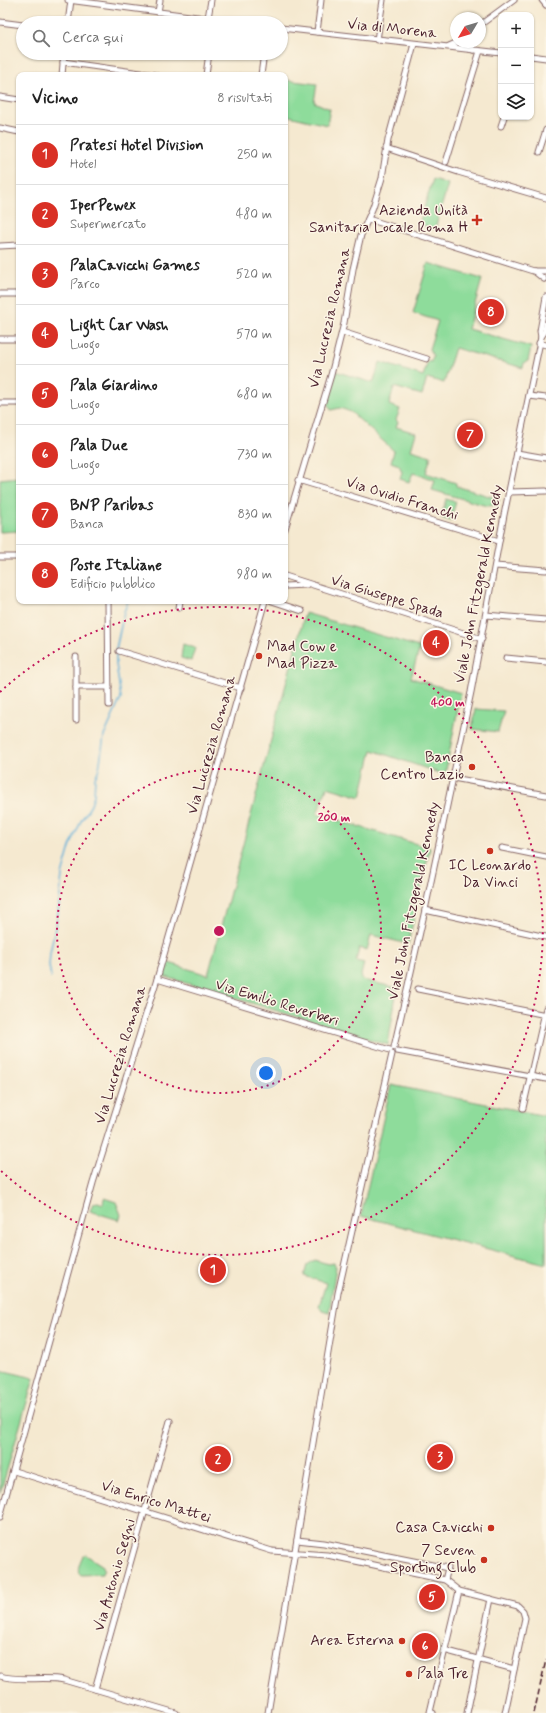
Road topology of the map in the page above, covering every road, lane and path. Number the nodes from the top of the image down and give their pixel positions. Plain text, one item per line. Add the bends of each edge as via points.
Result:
1 (68, 0) edge
2 (71, 0) edge
3 (160, 0) edge
4 (211, 0) edge
5 (321, 0) edge
6 (383, 0) edge
7 (514, 0) edge
8 (542, 0) edge
9 (546, 5) edge
10 (158, 12) junction
11 (69, 16) edge
12 (191, 16) edge
13 (208, 16) edge
14 (486, 21) edge
15 (0, 22) edge
16 (16, 24) edge
17 (288, 29) edge
18 (317, 32) junction
19 (378, 40) junction
20 (414, 44) junction
21 (450, 45) edge
22 (446, 47) junction
23 (473, 50) joint
24 (480, 51) junction
25 (498, 53) edge
26 (534, 56) edge
27 (544, 57) edge
28 (209, 60) edge
29 (263, 60) edge
30 (63, 62) joint
31 (62, 72) edge
32 (134, 72) edge
33 (207, 72) edge
34 (261, 72) edge
35 (0, 97) edge
36 (16, 100) edge
37 (503, 120) edge
38 (501, 126) dead end
39 (0, 128) edge
40 (546, 130) edge
41 (16, 131) edge
42 (386, 148) junction
43 (539, 152) dead end
44 (446, 162) dead end
45 (546, 198) edge
46 (368, 219) junction
47 (16, 245) edge
48 (0, 246) edge
49 (533, 271) junction
50 (546, 272) edge
51 (545, 281) edge
52 (0, 294) edge
53 (16, 294) edge
54 (546, 297) edge
55 (546, 324) edge
56 (342, 332) junction
57 (541, 337) junction
58 (0, 339) edge
59 (16, 339) edge
60 (539, 343) junction
61 (546, 345) edge
62 (427, 359) dead end
63 (528, 396) junction
64 (546, 398) edge
65 (0, 403) edge
66 (16, 403) edge
67 (517, 453) junction
68 (546, 458) edge
69 (298, 480) junction
70 (546, 491) edge
71 (509, 492) junction
72 (288, 505) edge
73 (292, 506) junction
74 (288, 519) edge
75 (499, 541) junction
76 (0, 557) edge
77 (16, 557) edge
78 (495, 566) junction
79 (546, 570) edge
80 (288, 577) edge
81 (309, 585) junction
82 (288, 586) edge
83 (108, 604) edge
84 (180, 604) edge
85 (264, 604) edge
86 (281, 604) edge
87 (179, 608) dead end
88 (302, 611) dead end
89 (486, 615) junction
90 (546, 620) edge
91 (482, 639) junction
92 (119, 651) dead end
93 (76, 657) dead end
94 (506, 658) dead end
95 (546, 662) edge
96 (76, 687) junction
97 (109, 687) junction
98 (241, 688) junction
99 (109, 705) dead end
100 (76, 720) dead end
101 (453, 778) junction
102 (546, 795) edge
103 (502, 848) dead end
104 (546, 857) edge
105 (425, 910) junction
106 (546, 937) edge
107 (157, 979) junction
108 (418, 989) dead end
109 (546, 1008) edge
110 (545, 1015) edge
111 (393, 1050) junction
112 (529, 1076) junction
113 (546, 1079) edge
114 (523, 1108) dead end
115 (170, 1421) dead end
116 (14, 1471) junction
117 (145, 1511) junction
118 (0, 1517) edge
119 (297, 1540) junction
120 (293, 1553) junction
121 (445, 1580) junction
122 (459, 1591) junction
123 (491, 1599) junction
124 (444, 1650) junction
125 (478, 1659) junction
126 (514, 1669) junction
127 (0, 1676) edge
128 (95, 1689) junction
129 (176, 1713) edge
130 (268, 1713) edge
131 (431, 1713) edge
132 (467, 1713) edge
133 (505, 1713) edge

1 - 2 street
2 - 10 street
2 - 11 street
3 - 10 street
4 - 13 street
5 - 18 street
6 - 19 street
7 - 14 street
8 - 9 street
10 - 12 street
15 - 16 street
17 - 18 street, Via di Morena
18 - 19 street, Via di Morena
19 - 20 street, Via di Morena
20 - 22 street, Via di Morena
20 - 42 street, Via Lucrezia Romana
21 - 22 street
22 - 23 street, Via di Morena
23 - 24 street, Via di Morena
24 - 25 street, Via di Morena
24 - 44 street
26 - 27 street
28 - 33 street
29 - 34 street
30 - 31 street
30 - 32 street
35 - 36 street
37 - 38 street
39 - 41 street
40 - 43 street
42 - 45 street
42 - 46 street, Via Lucrezia Romana via 383,175
46 - 49 street
46 - 56 street, Via Lucrezia Romana via 355,260
47 - 48 street
49 - 50 street
49 - 51 street
50 - 51 street
52 - 53 street
54 - 57 street, Viale John Fitzgerald Kennedy
55 - 57 street, Viale John Fitzgerald Kennedy
56 - 62 street
56 - 69 street, Via Lucrezia Romana
57 - 60 street, Viale John Fitzgerald Kennedy
58 - 59 street
60 - 61 street
60 - 63 street, Viale John Fitzgerald Kennedy
63 - 64 street
63 - 67 street, Viale John Fitzgerald Kennedy
65 - 66 street
67 - 68 street
67 - 71 street, Viale John Fitzgerald Kennedy
69 - 73 street, Via Lucrezia Romana
69 - 75 street, Via Ovidio Franchi
70 - 71 street
71 - 75 street, Viale John Fitzgerald Kennedy
72 - 73 street
73 - 74 street, Via Lucrezia Romana
75 - 78 street, Viale John Fitzgerald Kennedy
76 - 77 street
78 - 79 street
78 - 89 street, Viale John Fitzgerald Kennedy
80 - 81 street, Via Giuseppe Spada
81 - 82 street, Via Giuseppe Spada
81 - 91 street, Via Giuseppe Spada
83 - 97 street
84 - 87 street
85 - 98 street, Via Lucrezia Romana
86 - 88 street
89 - 90 street
89 - 91 street, Viale John Fitzgerald Kennedy
91 - 101 street, Viale John Fitzgerald Kennedy
92 - 98 street
93 - 96 street
94 - 95 street
96 - 97 street
96 - 100 street
97 - 99 street
98 - 107 street, Via Lucrezia Romana
101 - 102 street
101 - 105 street, Viale John Fitzgerald Kennedy
103 - 104 street
105 - 106 street
105 - 111 street, Viale John Fitzgerald Kennedy
107 - 111 street, Via Emilio Reverberi
107 - 116 street, Via Lucrezia Romana via 93,1183
108 - 110 street
109 - 110 street
110 - 112 street
111 - 112 street, Via Emilio Reverberi
111 - 119 street, Viale John Fitzgerald Kennedy via 338,1293
112 - 113 street, Via Emilio Reverberi
112 - 114 street
115 - 117 street, Via Antonio Segni
116 - 117 street, Via Enrico Mattei
116 - 118 street, Via Lucrezia Romana
117 - 120 street, Via Enrico Mattei via 272,1551
117 - 128 street, Via Antonio Segni
119 - 120 street, Viale John Fitzgerald Kennedy
119 - 121 street via 324,1542 448,1568
120 - 121 street, Via Enrico Mattei via 327,1555
120 - 130 street, Viale John Fitzgerald Kennedy
121 - 122 street
122 - 123 street
122 - 124 street
123 - 125 street
123 - 126 street via 518,1606 524,1613 525,1619
124 - 125 street
124 - 131 street
125 - 126 street
125 - 132 street
126 - 133 street
127 - 128 street via 58,1679
128 - 129 street

